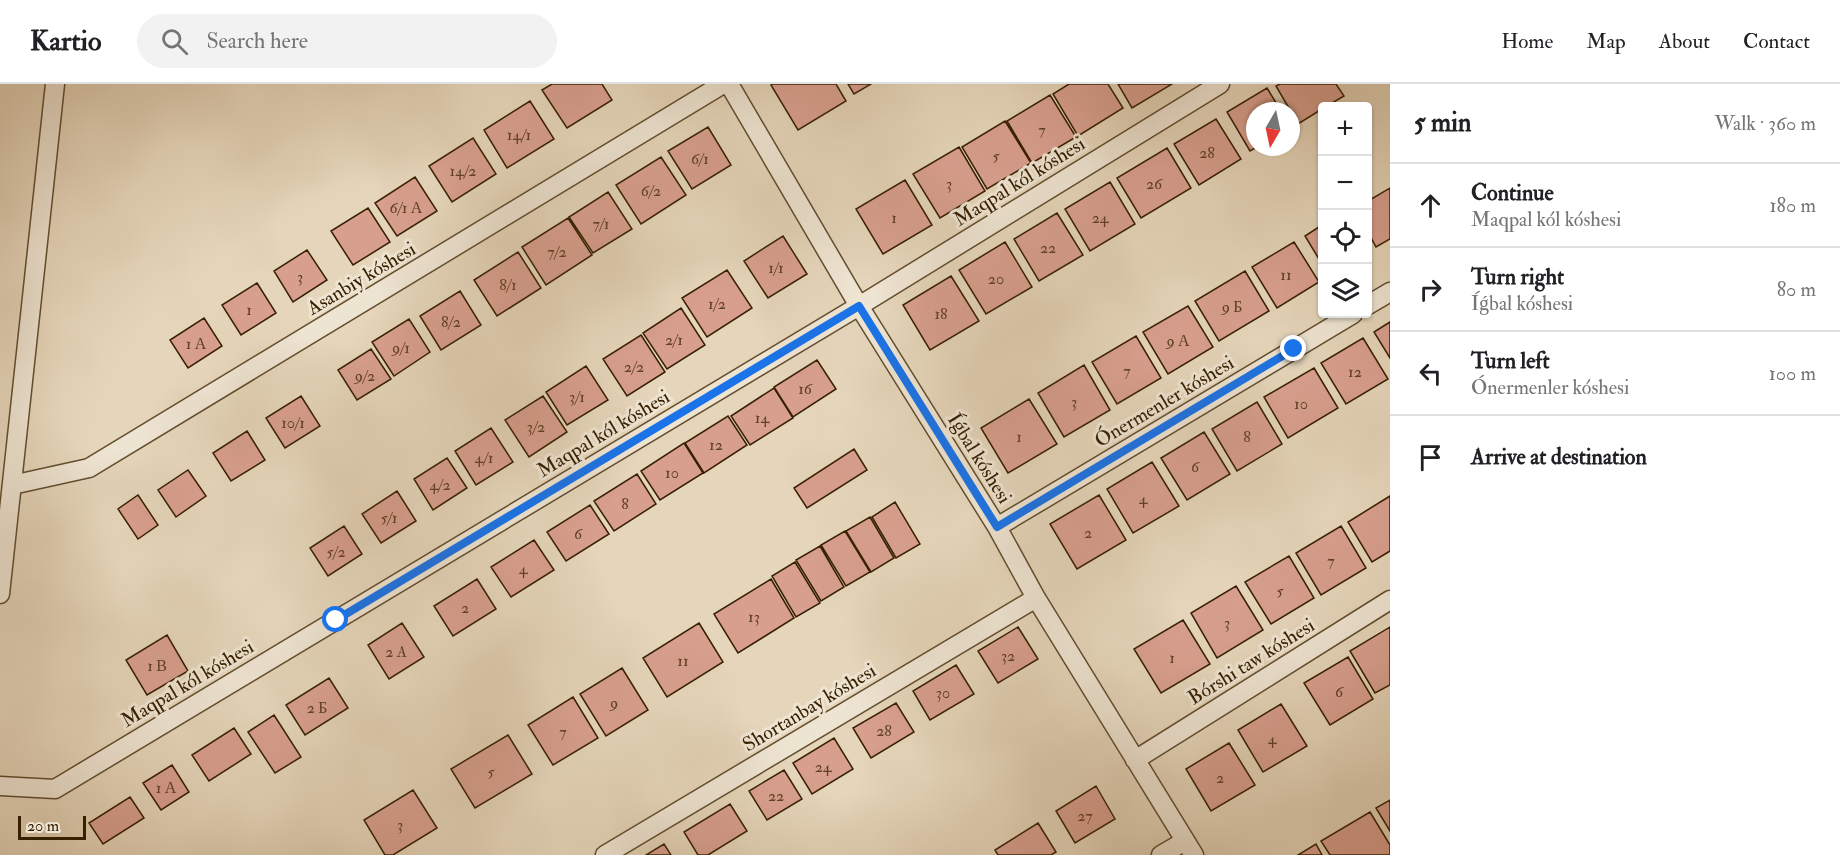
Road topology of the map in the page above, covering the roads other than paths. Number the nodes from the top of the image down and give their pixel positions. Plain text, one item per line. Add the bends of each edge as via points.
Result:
1 (55, 84) edge
2 (723, 84) edge
3 (729, 84) edge
4 (1220, 84) edge
5 (1390, 292) edge
6 (1372, 303) edge
7 (859, 306) junction
8 (1346, 318) edge
9 (12, 485) junction
10 (997, 527) junction
11 (0, 594) edge
12 (1036, 598) junction
13 (1390, 600) edge
14 (1135, 760) junction
15 (0, 786) edge
16 (1189, 848) edge
17 (605, 855) edge
18 (1161, 855) edge

1 - 9 street
2 - 9 street, Asanbiy kóshesi via 89,468
3 - 7 street, Íǵbal kóshesi
4 - 7 street, Maqpal kól kóshesi
5 - 6 street
7 - 10 street, Íǵbal kóshesi
7 - 15 street, Maqpal kól kóshesi via 55,789
8 - 10 street, Ónermenler kóshesi
9 - 11 street
10 - 12 street, Íǵbal kóshesi
12 - 14 street, Íǵbal kóshesi
12 - 17 street, Shortanbay kóshesi
13 - 14 street, Bórshi taw kóshesi
14 - 16 street, Íǵbal kóshesi
16 - 18 street

